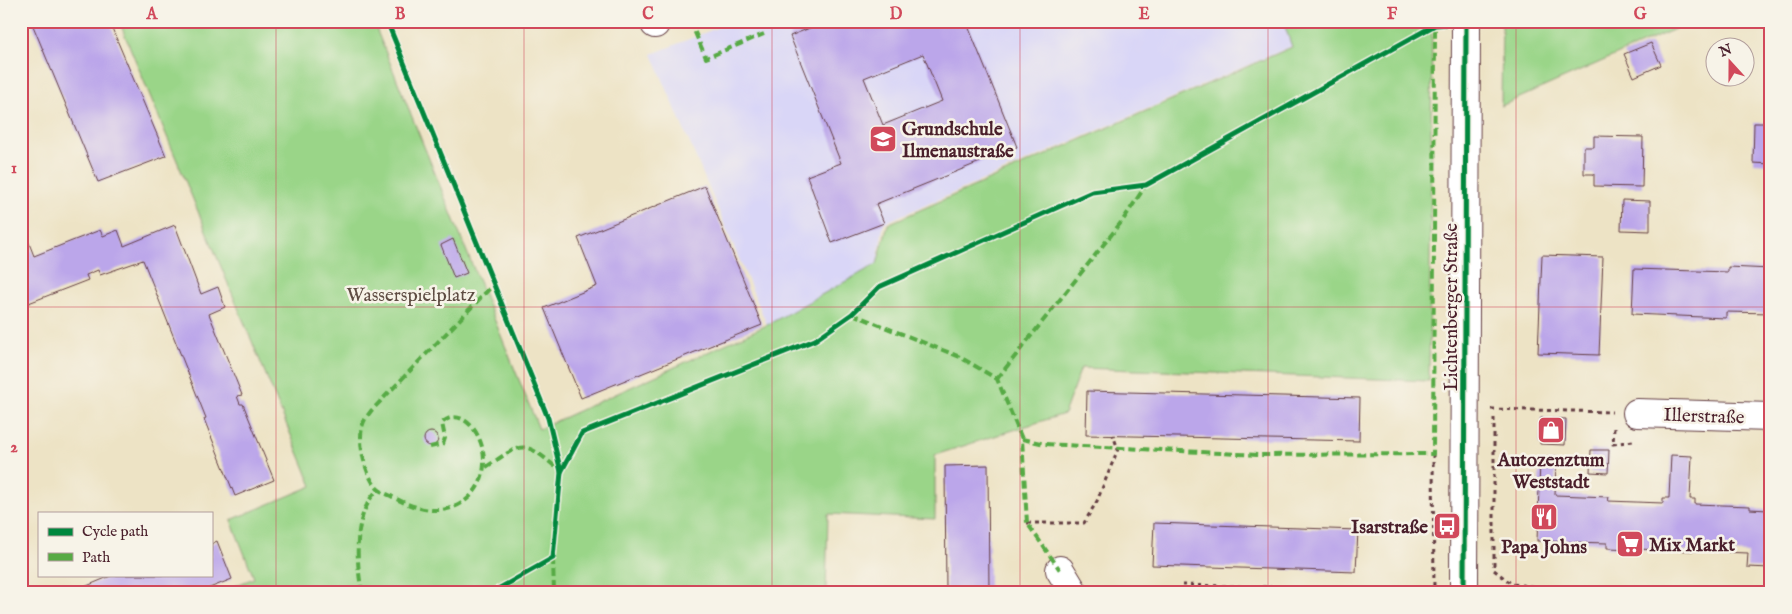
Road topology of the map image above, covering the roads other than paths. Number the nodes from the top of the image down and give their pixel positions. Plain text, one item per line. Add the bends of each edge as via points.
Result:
1 (1466, 21) edge
2 (1637, 413) road end
3 (1771, 417) edge
4 (1464, 593) edge

1 - 4 street, Lichtenberger Straße
2 - 3 street, Illerstraße

